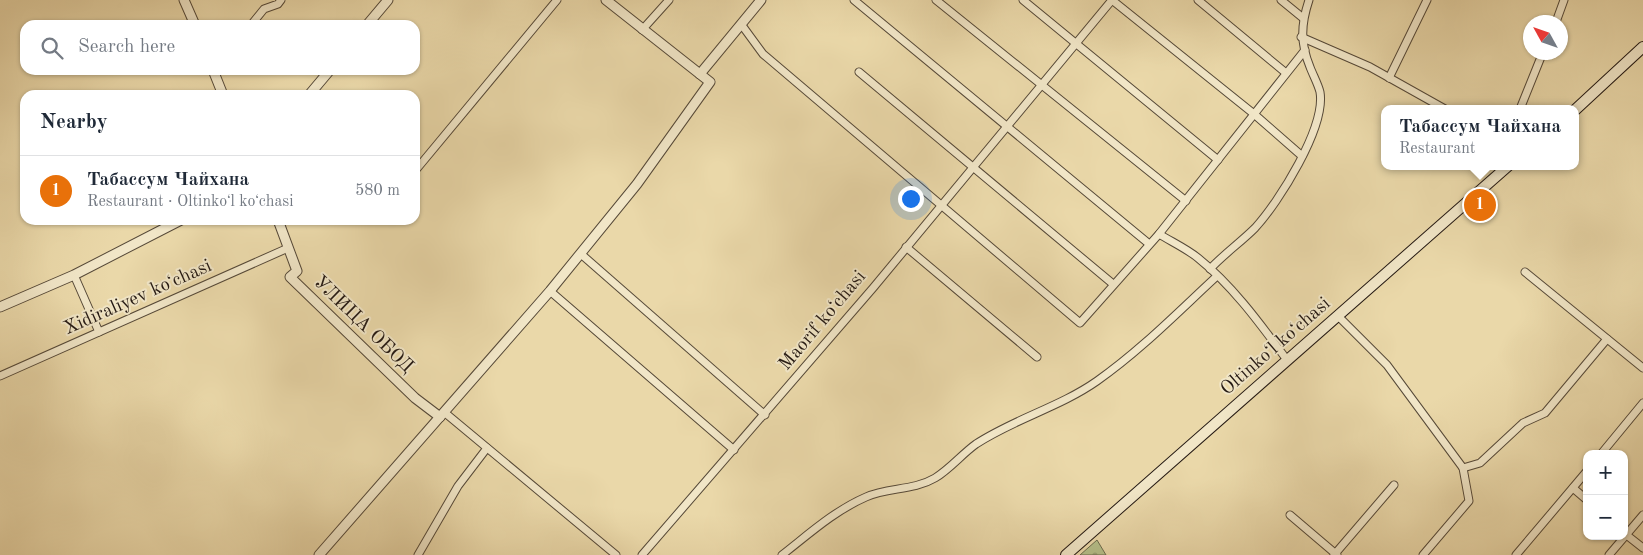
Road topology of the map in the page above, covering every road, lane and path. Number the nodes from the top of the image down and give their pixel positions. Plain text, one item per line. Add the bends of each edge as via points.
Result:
1 (281, 0) edge
2 (388, 0) edge
3 (556, 0) edge
4 (606, 0) edge
5 (669, 0) edge
6 (761, 0) edge
7 (854, 0) edge
8 (936, 0) edge
9 (1023, 0) edge
10 (1112, 0) edge
11 (1198, 0) edge
12 (1281, 0) edge
13 (1309, 0) edge
14 (1427, 0) edge
15 (1564, 0) edge
16 (187, 2) edge
17 (1559, 15) edge
18 (1303, 18) junction
19 (193, 20) edge
20 (255, 20) edge
21 (371, 20) edge
22 (741, 24) junction
23 (642, 30) junction
24 (1302, 37) junction
25 (1077, 43) junction
26 (1643, 47) edge
27 (1305, 50) junction
28 (1540, 60) edge
29 (859, 72) dead end
30 (1286, 73) junction
31 (700, 74) junction
32 (215, 75) edge
33 (326, 75) edge
34 (1389, 78) junction
35 (1041, 85) junction
36 (221, 90) edge
37 (314, 90) edge
38 (1437, 105) edge
39 (1522, 105) edge
40 (1579, 106) edge
41 (1254, 114) junction
42 (1008, 125) junction
43 (1302, 156) junction
44 (1218, 160) junction
45 (420, 165) edge
46 (974, 166) junction
47 (1503, 170) edge
48 (1186, 201) junction
49 (940, 206) junction
50 (171, 225) edge
51 (280, 225) edge
52 (1159, 234) junction
53 (1148, 243) junction
54 (906, 247) junction
55 (288, 248) junction
56 (581, 254) junction
57 (1210, 269) junction
58 (1525, 272) dead end
59 (74, 275) junction
60 (1217, 276) junction
61 (1113, 284) junction
62 (550, 291) junction
63 (0, 307) edge
64 (1338, 316) junction
65 (99, 332) junction
66 (1607, 339) junction
67 (1037, 357) dead end
68 (1287, 360) junction
69 (1643, 368) edge
70 (0, 376) edge
71 (1643, 403) edge
72 (442, 414) junction
73 (765, 415) junction
74 (487, 448) junction
75 (734, 450) junction
76 (1604, 450) edge
77 (1463, 468) junction
78 (1583, 476) edge
79 (1394, 485) dead end
80 (1573, 488) junction
81 (1583, 497) edge
82 (1290, 514) dead end
83 (1643, 515) edge
84 (1628, 530) edge
85 (1628, 536) edge
86 (1620, 540) edge
87 (1643, 548) edge
88 (1336, 554) edge
89 (319, 555) edge
90 (418, 555) edge
91 (616, 555) edge
92 (642, 555) edge
93 (782, 555) edge
94 (1066, 555) edge
95 (1423, 555) edge
96 (1516, 555) edge
97 (1609, 555) edge

1 - 20 street via 264,9
2 - 21 street
3 - 45 street
4 - 23 street
5 - 23 street
6 - 22 street
7 - 42 street
8 - 35 street
9 - 25 street
10 - 25 street, Maorif koʻchasi
10 - 41 street
11 - 30 street
12 - 18 street
13 - 18 street
14 - 34 street
15 - 17 street
16 - 19 street
18 - 24 street
22 - 31 street
22 - 49 street via 763,54
23 - 31 street
24 - 27 street
24 - 34 street
25 - 35 street, Maorif koʻchasi
25 - 44 street
26 - 40 main road
27 - 30 street
27 - 43 street via 1320,92 1317,126
28 - 39 street
29 - 46 street
30 - 41 street
31 - 56 street via 710,82 637,184
32 - 36 street
33 - 37 street
34 - 38 street
35 - 42 street, Maorif koʻchasi
35 - 48 street
41 - 43 street
41 - 44 street
42 - 46 street, Maorif koʻchasi
42 - 53 street
43 - 57 street via 1255,228
44 - 48 street
46 - 49 street, Maorif koʻchasi
46 - 61 street
47 - 64 main road, Oltinkoʻl koʻchasi
48 - 52 street
49 - 54 street, Maorif koʻchasi
49 - 61 street via 1080,323
50 - 59 street
51 - 55 street, УЛИЦА ОБОД
52 - 53 street
52 - 57 street via 1198,257
53 - 61 street
54 - 67 street
54 - 73 street, Maorif koʻchasi
55 - 65 street, Xidiraliyev koʻchasi
55 - 72 street, УЛИЦА ОБОД via 298,271 290,277 409,392
56 - 62 street
56 - 73 street
57 - 60 street
58 - 66 street
59 - 63 street
59 - 65 street
60 - 68 street via 1254,316
60 - 93 street via 1169,323 1097,381 977,444 921,485 866,497 820,523
62 - 72 street
62 - 75 street
64 - 68 main road, Oltinkoʻl koʻchasi
64 - 77 street via 1387,365
65 - 70 street, Xidiraliyev koʻchasi
66 - 69 street
66 - 77 street via 1545,413 1522,423 1480,463
68 - 94 main road, Oltinkoʻl koʻchasi
71 - 76 street
72 - 74 street
72 - 89 street
73 - 75 street, Maorif koʻchasi
74 - 90 street via 458,486
74 - 91 street
75 - 92 street, Maorif koʻchasi
77 - 95 street via 1469,501
78 - 80 street
79 - 88 street
80 - 81 street
80 - 96 street
82 - 88 street
83 - 84 street
85 - 87 street
86 - 97 street

